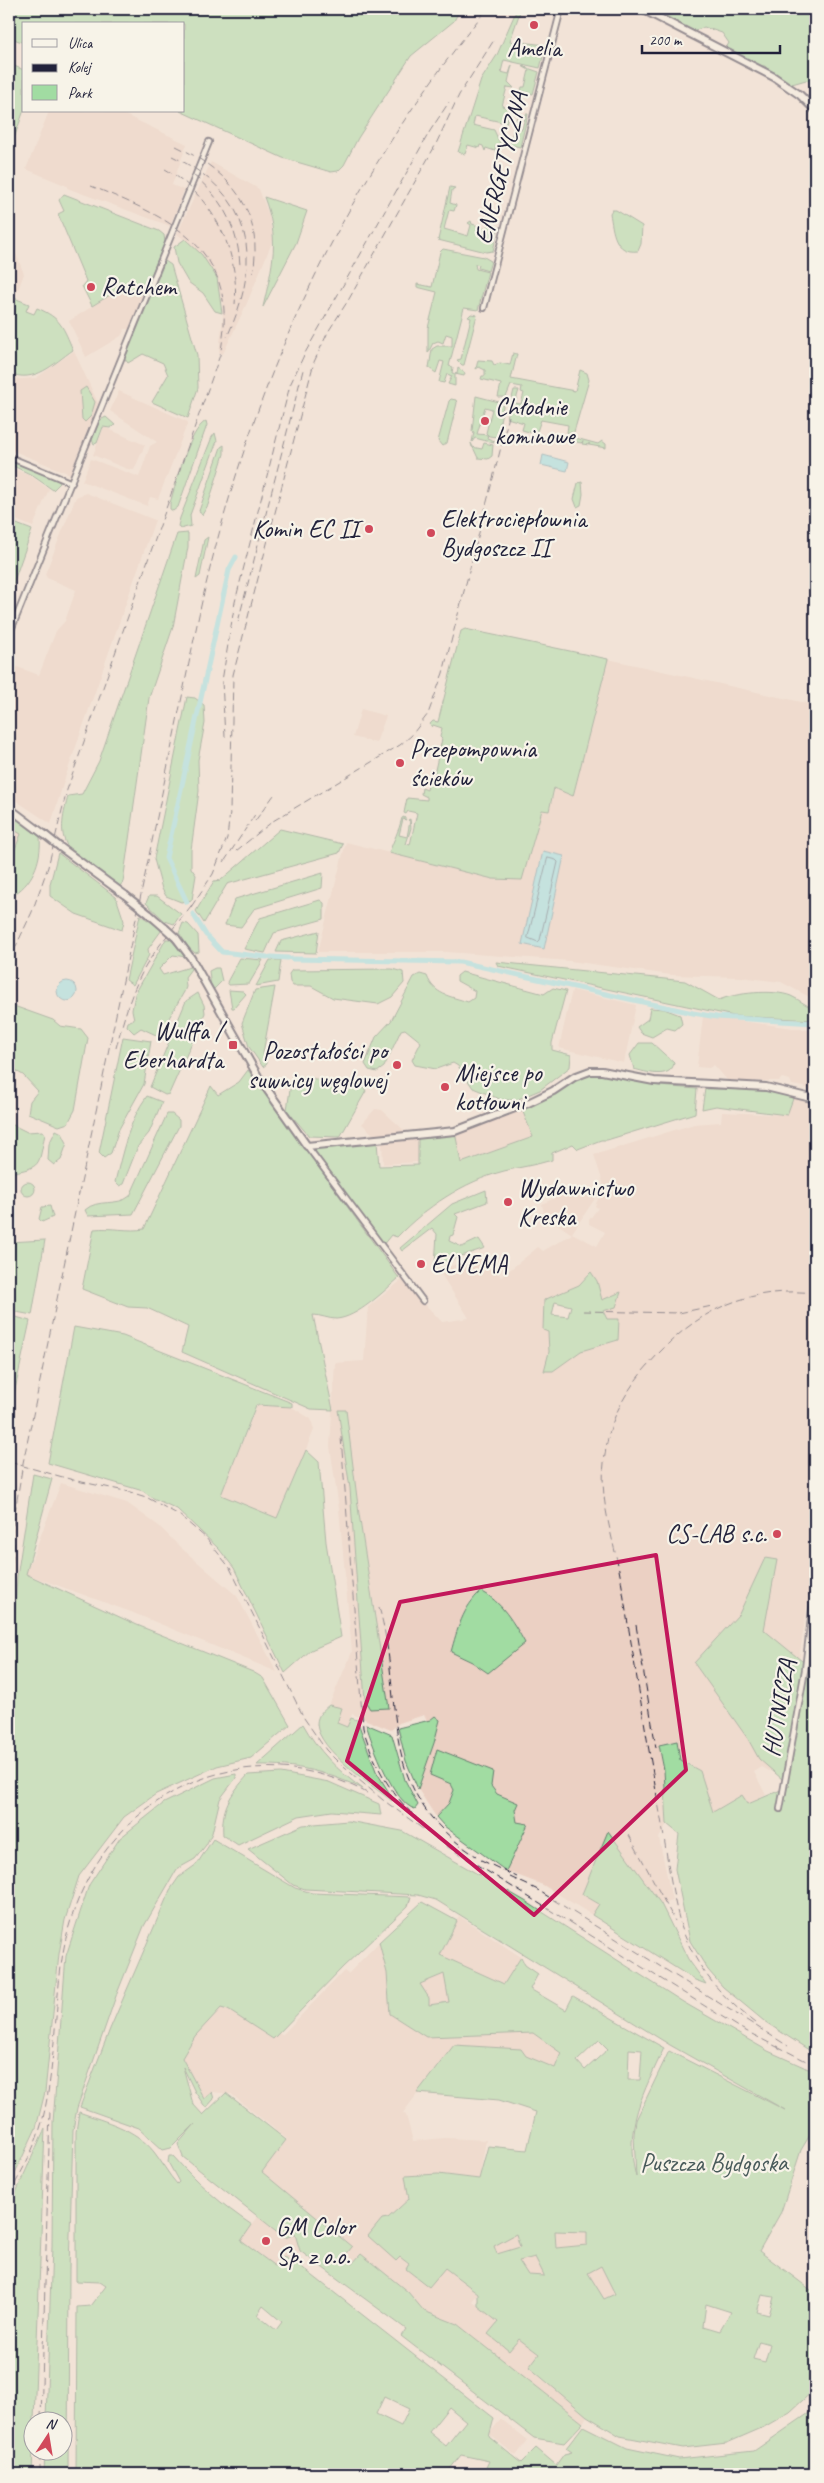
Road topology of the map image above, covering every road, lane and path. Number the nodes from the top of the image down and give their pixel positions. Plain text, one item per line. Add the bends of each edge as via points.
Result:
1 (561, 9) edge
2 (642, 9) edge
3 (815, 110) edge
4 (209, 142) dead end
5 (484, 308) dead end
6 (9, 457) edge
7 (72, 483) junction
8 (9, 635) edge
9 (9, 808) edge
10 (815, 1100) edge
11 (307, 1146) junction
12 (423, 1301) dead end
13 (815, 1583) edge
14 (780, 1809) dead end

1 - 5 street, ENERGETYCZNA
2 - 3 street via 774,78 800,95
4 - 7 street
6 - 7 street
7 - 8 street
9 - 11 street, bridge via 125,895 176,938 191,958 257,1075
10 - 11 street via 766,1087 654,1081 590,1071 553,1092 455,1131
11 - 12 street
13 - 14 street, HUTNICZA via 804,1679

